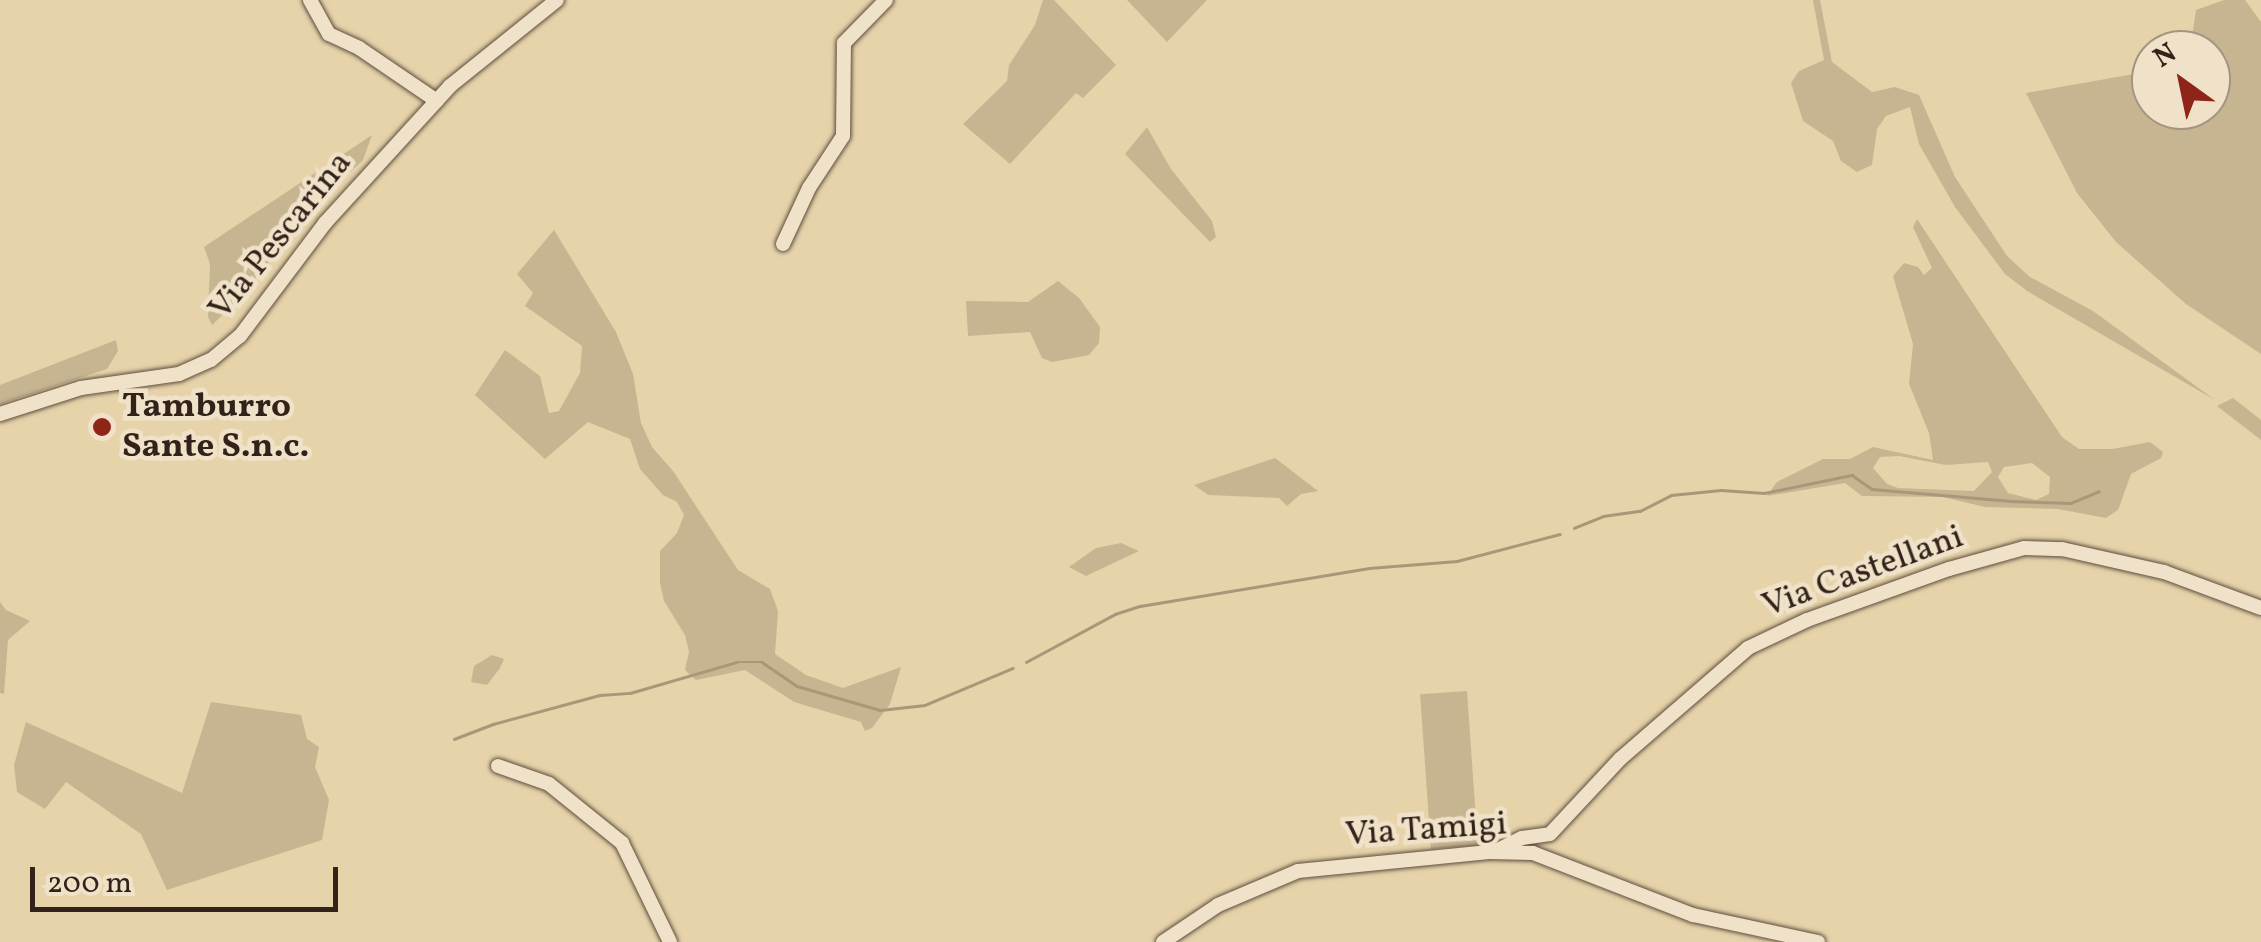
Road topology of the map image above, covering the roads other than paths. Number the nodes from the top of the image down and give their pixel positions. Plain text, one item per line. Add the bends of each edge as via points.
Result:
1 (310, 0) edge
2 (556, 0) edge
3 (886, 0) edge
4 (437, 101) junction
5 (784, 244) dead end
6 (0, 414) edge
7 (2261, 608) edge
8 (498, 766) dead end
9 (1494, 852) junction
10 (670, 942) edge
11 (1163, 942) edge
12 (1818, 942) edge

1 - 4 street via 329,34
2 - 4 street, Via Pescarina
3 - 5 street via 844,44 843,136
4 - 6 street, Via Pescarina via 325,223 240,336 211,360 178,374 81,388
7 - 9 street, Via Castellani via 2164,572 2062,549 2024,548 1949,569 1748,648 1620,759 1550,834
8 - 10 street via 549,784 622,843
9 - 11 street, Via Tamigi via 1298,871 1218,905
9 - 12 street, Via Tamigi via 1533,852 1693,915

